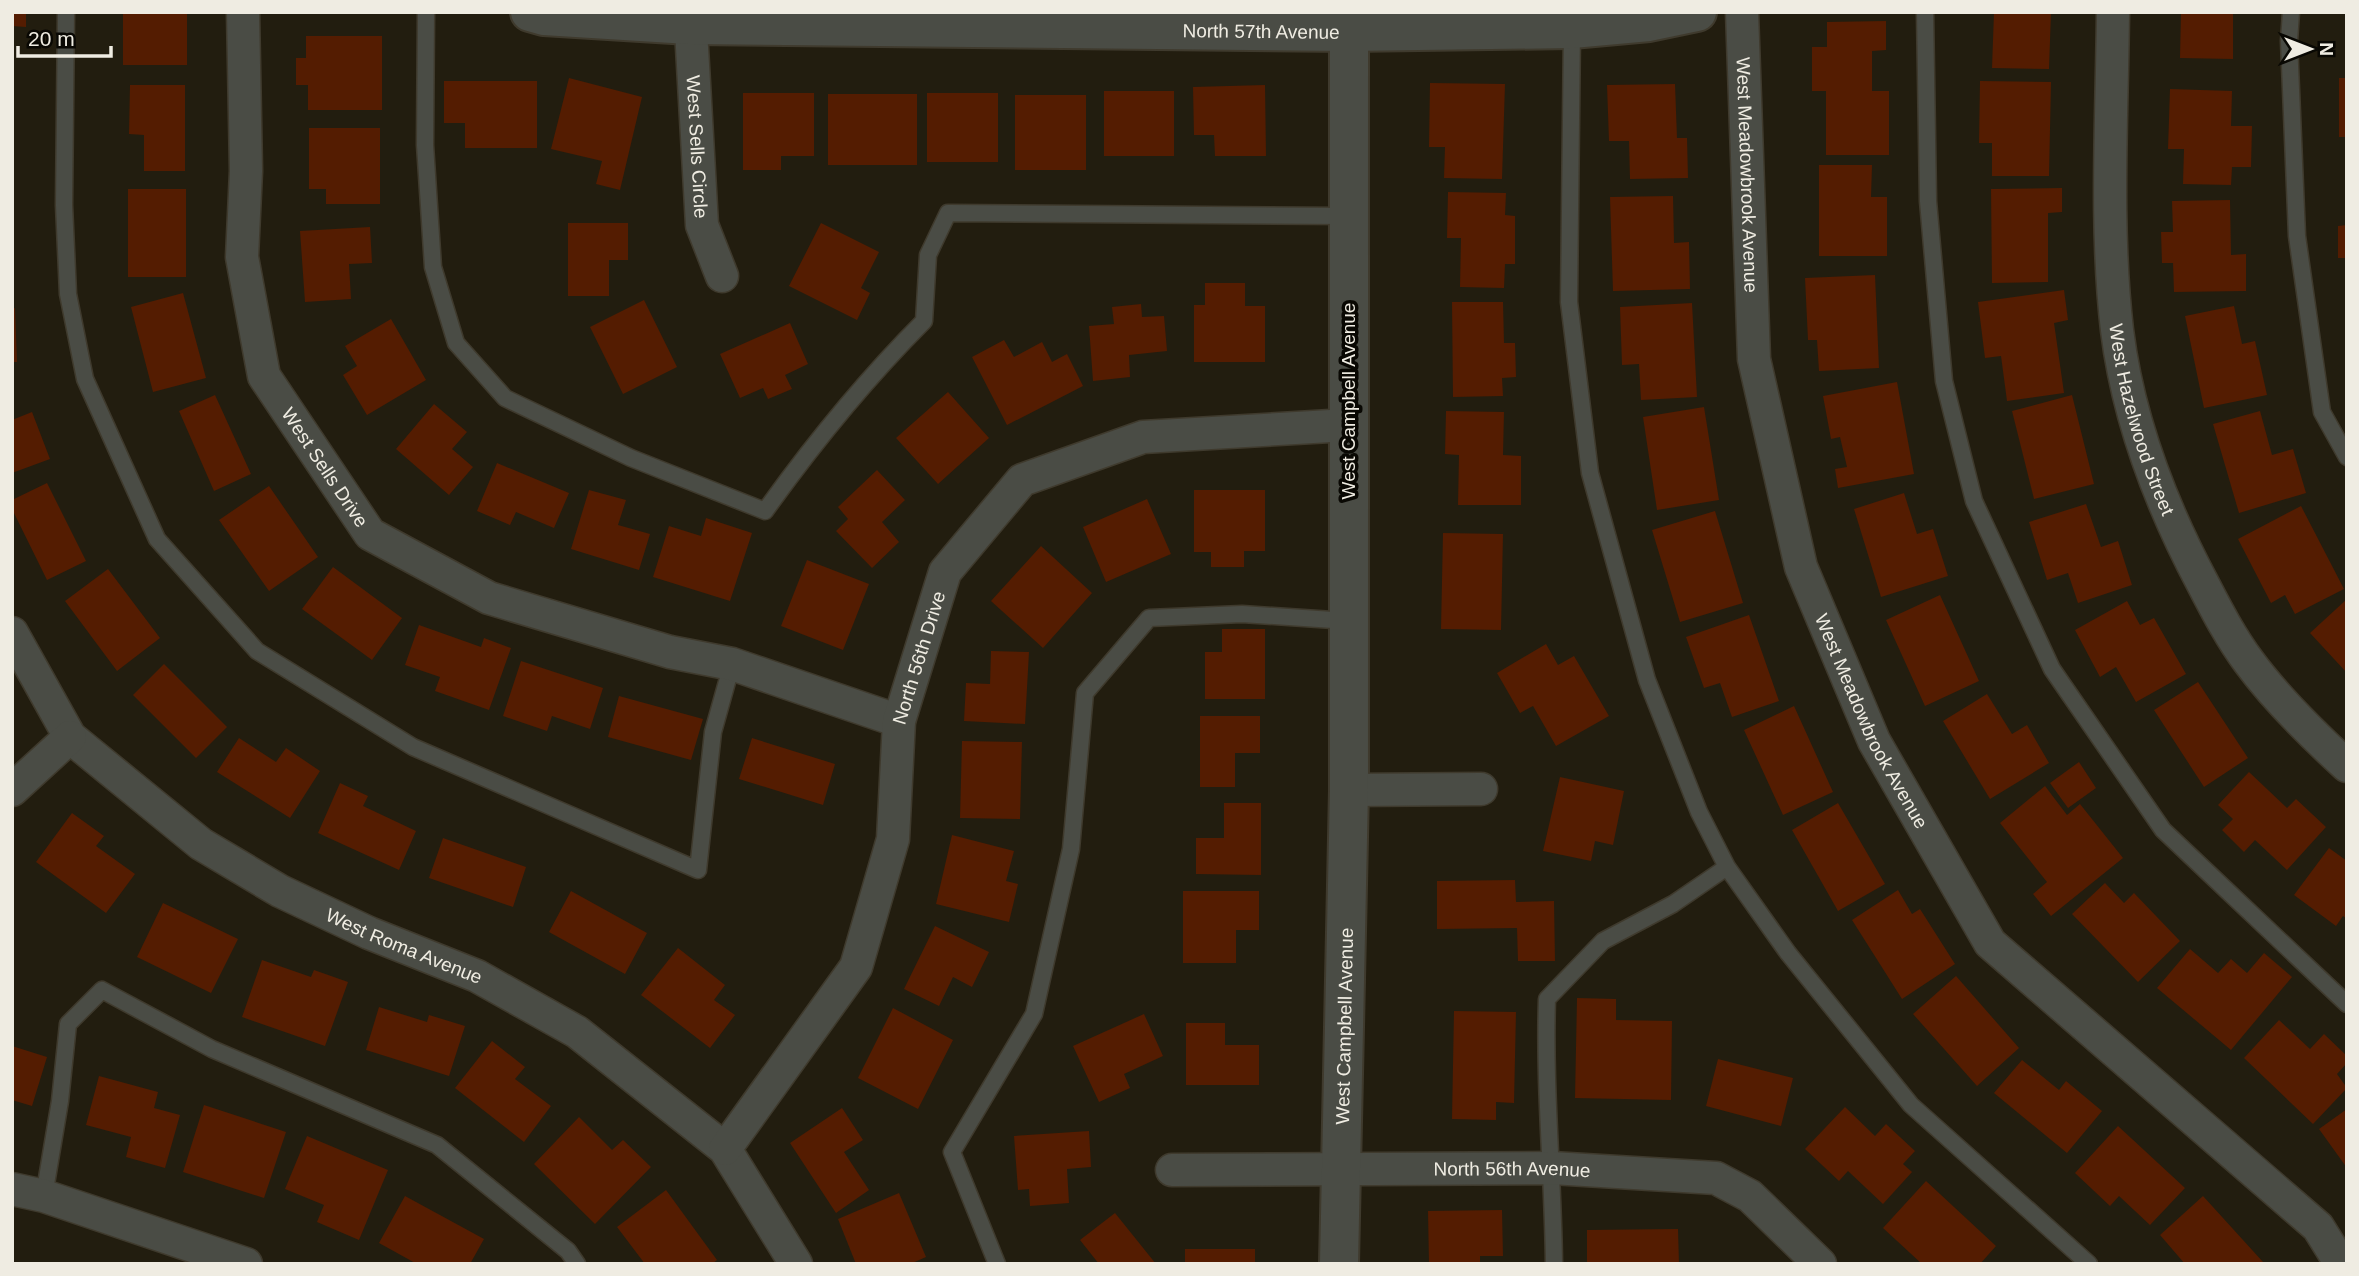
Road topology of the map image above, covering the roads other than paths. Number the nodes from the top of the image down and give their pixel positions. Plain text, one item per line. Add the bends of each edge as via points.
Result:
1 (66, 12) edge
2 (243, 12) edge
3 (426, 12) edge
4 (530, 12) edge
5 (1697, 12) edge
6 (1742, 12) edge
7 (1925, 12) edge
8 (2113, 12) edge
9 (2291, 12) edge
10 (689, 19) edge
11 (1349, 22) edge
12 (1572, 29) junction
13 (1348, 216) junction
14 (722, 276) dead end
15 (1348, 425) junction
16 (2347, 457) edge
17 (1348, 621) junction
18 (12, 633) edge
19 (732, 664) junction
20 (899, 721) junction
21 (70, 737) junction
22 (2347, 766) edge
23 (1481, 789) dead end
24 (12, 790) edge
25 (1349, 790) junction
26 (1727, 867) junction
27 (2347, 1004) edge
28 (724, 1149) junction
29 (1340, 1168) junction
30 (1552, 1168) junction
31 (1172, 1170) dead end
32 (12, 1189) edge
33 (44, 1196) junction
34 (246, 1264) edge
35 (578, 1264) edge
36 (796, 1264) edge
37 (997, 1264) edge
38 (1339, 1264) edge
39 (1554, 1264) edge
40 (1820, 1264) edge
41 (2089, 1264) edge
42 (2341, 1264) edge

1 - 19 lane via 68,294 85,379 157,539 257,651 412,747 698,870 713,732
2 - 19 street, West Sells Drive via 246,171 242,257 264,376 370,534 489,598 670,652
3 - 13 lane via 425,145 433,267 456,344 505,398 631,457 765,511 889,356 924,321 928,255 948,213
4 - 10 street, North 57th Avenue
5 - 12 street, North 57th Avenue
6 - 42 street, West Meadowbrook Avenue via 1754,359 1801,567 1874,741 1990,943 2318,1227
7 - 27 lane via 1928,201 1944,381 1973,501 2052,669 2163,830
8 - 22 street, West Hazelwood Street via 2112,269 2128,396 2170,521 2220,616 2256,670
9 - 16 lane via 2297,236 2322,412
10 - 11 street, North 57th Avenue
10 - 14 street, West Sells Circle via 702,225
11 - 12 street, North 57th Avenue
11 - 13 street, West Campbell Avenue
12 - 26 lane via 1569,302 1590,473 1647,680 1699,812
13 - 15 street, West Campbell Avenue
15 - 17 street, West Campbell Avenue
15 - 20 street, North 56th Drive via 1143,437 1022,480 945,572
17 - 25 street, West Campbell Avenue
17 - 37 lane via 1242,614 1149,618 1086,693 1071,849 1034,1014 952,1152
18 - 21 street, West Roma Avenue
19 - 20 street, West Sells Drive
20 - 28 street, North 56th Drive via 893,839 856,967
21 - 24 street
21 - 28 street, West Roma Avenue via 201,844 280,891 477,976 577,1032
23 - 25 street
25 - 29 street, West Campbell Avenue
26 - 30 lane via 1673,904 1603,942 1547,999 1545,1058
26 - 41 lane via 1788,953 1911,1105
28 - 36 street, West Roma Avenue
29 - 30 street, North 56th Avenue
29 - 31 street, North 56th Avenue
29 - 38 street, West Campbell Avenue
30 - 39 lane
30 - 40 street, North 56th Avenue via 1716,1178 1750,1196
32 - 33 street
33 - 34 street
33 - 35 lane via 68,1024 102,990 212,1049 438,1145

